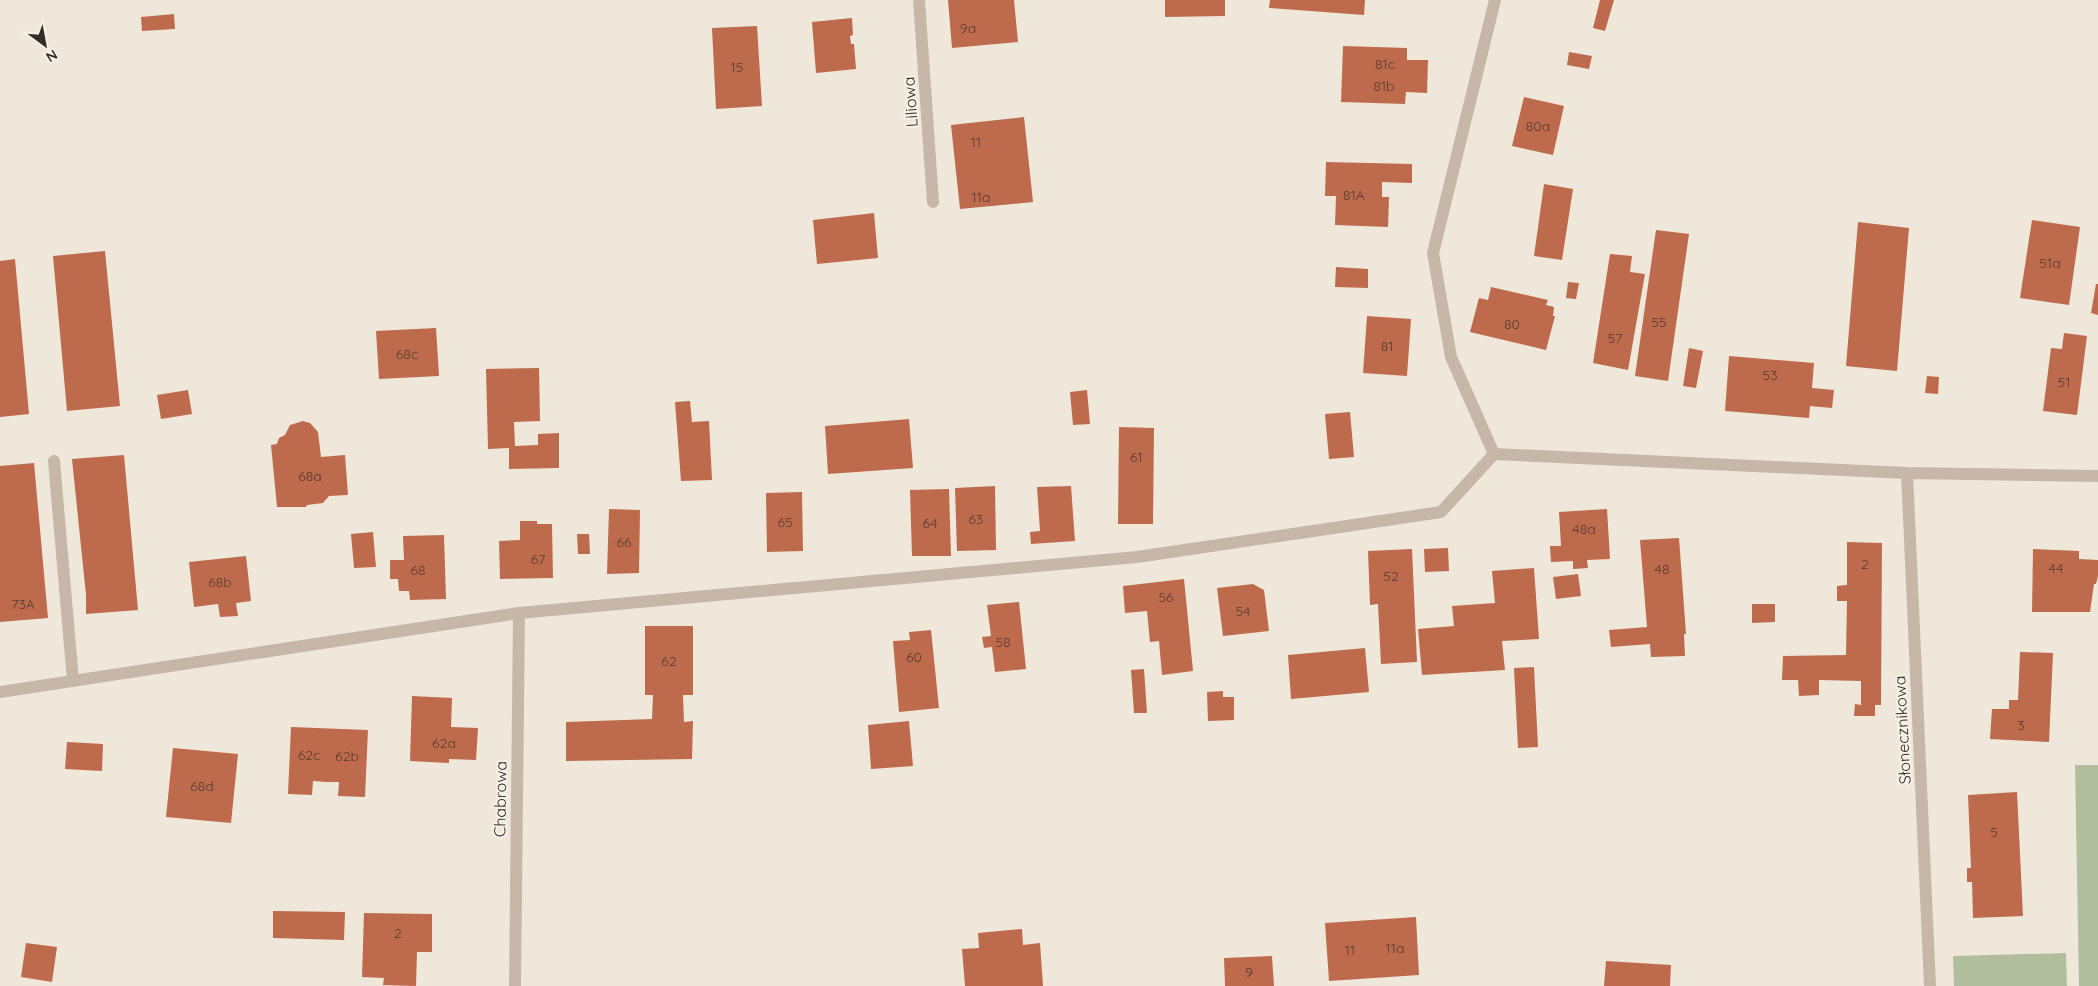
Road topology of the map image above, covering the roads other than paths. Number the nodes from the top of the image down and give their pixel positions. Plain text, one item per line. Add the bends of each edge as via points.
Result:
1 (920, 0) edge
2 (1495, 0) edge
3 (933, 202) dead end
4 (1494, 454) junction
5 (54, 461) dead end
6 (1907, 474) junction
7 (2098, 476) edge
8 (519, 613) junction
9 (73, 681) junction
10 (0, 692) edge
11 (514, 986) edge
12 (1930, 986) edge

1 - 3 street, Liliowa
2 - 4 street via 1433,253 1451,357
4 - 6 street
4 - 8 street via 1441,512 1137,557
5 - 9 street
6 - 7 street
6 - 12 street, Słonecznikowa
8 - 9 street
8 - 11 street, Chabrowa
9 - 10 street

